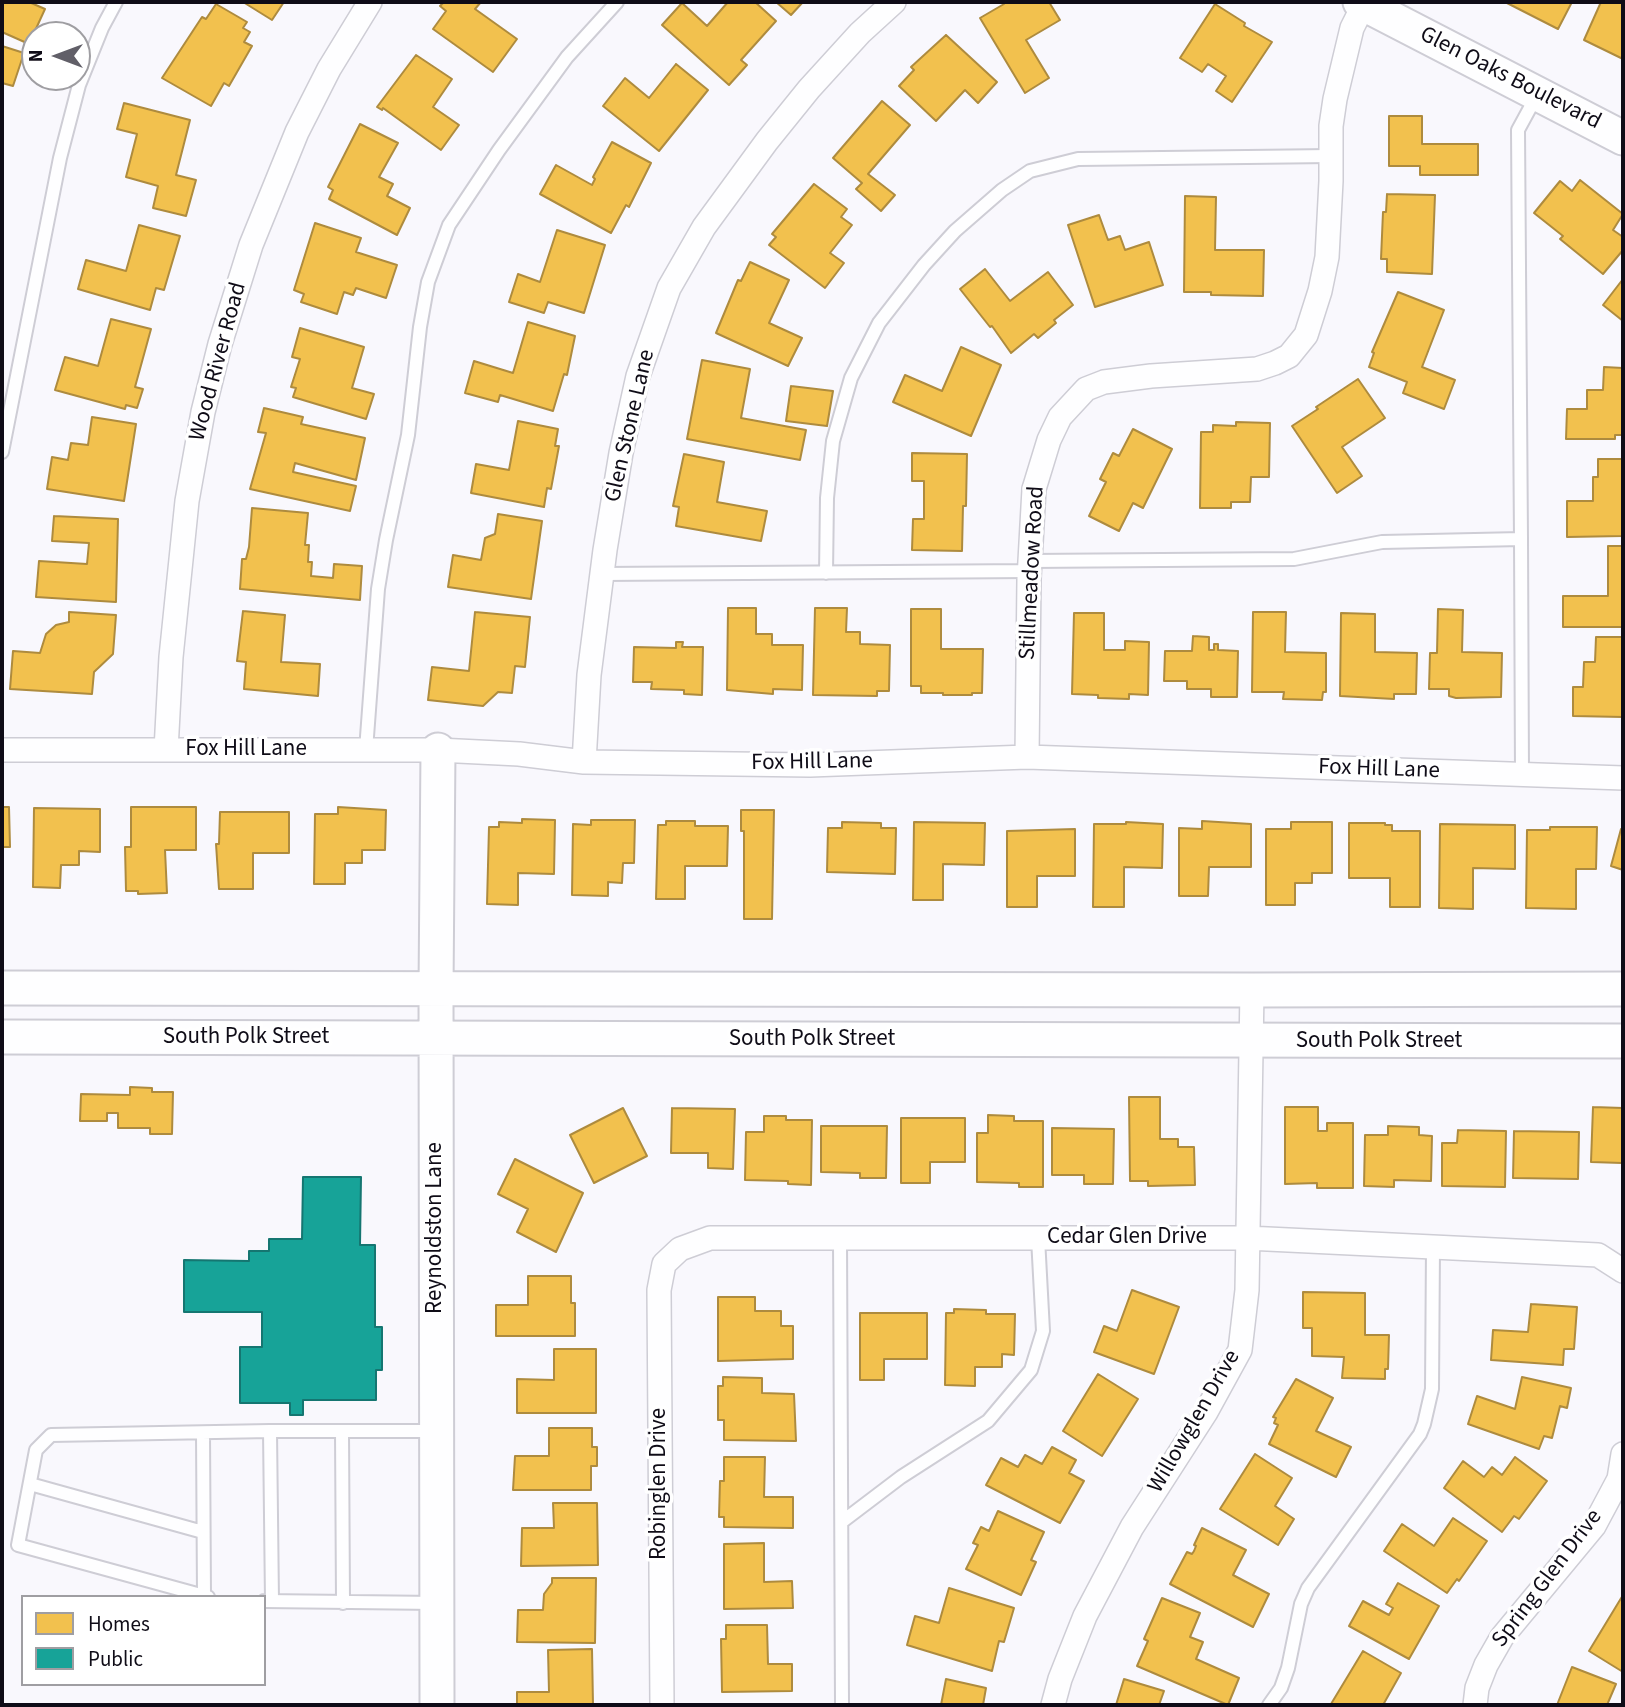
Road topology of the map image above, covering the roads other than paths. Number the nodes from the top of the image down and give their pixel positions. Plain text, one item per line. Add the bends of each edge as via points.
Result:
1 (116, 2) edge
2 (370, 2) edge
3 (617, 2) edge
4 (894, 2) edge
5 (1362, 3) edge
6 (1537, 94) junction
7 (1623, 138) edge
8 (1331, 156) junction
9 (2, 452) edge
10 (1521, 539) junction
11 (1030, 566) junction
12 (826, 573) junction
13 (601, 574) junction
14 (2, 750) edge
15 (166, 750) junction
16 (366, 750) junction
17 (438, 750) junction
18 (1027, 757) junction
19 (584, 762) junction
20 (1522, 775) junction
21 (1623, 778) edge
22 (2, 988) edge
23 (436, 989) junction
24 (1623, 989) edge
25 (1252, 990) junction
26 (2, 1037) edge
27 (436, 1039) junction
28 (1623, 1041) edge
29 (1252, 1042) junction
30 (840, 1238) junction
31 (1038, 1238) junction
32 (1247, 1238) junction
33 (1433, 1247) junction
34 (664, 1264) joint
35 (1623, 1271) edge
36 (270, 1431) junction
37 (342, 1431) junction
38 (437, 1432) junction
39 (203, 1433) junction
40 (1623, 1454) edge
41 (30, 1483) junction
42 (843, 1521) junction
43 (203, 1532) junction
44 (199, 1595) edge
45 (206, 1595) edge
46 (268, 1601) edge
47 (343, 1603) junction
48 (437, 1603) junction
49 (438, 1705) edge
50 (662, 1705) edge
51 (842, 1705) edge
52 (1054, 1705) edge
53 (1269, 1705) edge
54 (1475, 1705) edge

1 - 9 lane via 79,85 60,158
2 - 15 street, Wood River Road via 297,132 251,245 220,344 187,501
3 - 16 lane via 567,57 499,150 449,225 428,282 408,435 378,589
4 - 13 street, Glen Stone Lane via 809,89 767,141 704,227 669,288 638,376
5 - 6 main road, Glen Oaks Boulevard
5 - 8 street, Stillmeadow Road via 1335,99
6 - 7 main road, Glen Oaks Boulevard
6 - 10 lane via 1518,130
8 - 11 street, Stillmeadow Road via 1326,257 1306,335 1289,356 1257,369 1151,376 1086,389 1060,417 1040,463
8 - 12 lane via 1078,159 1030,171 1002,190 925,265 879,323 851,378 833,441
10 - 11 lane via 1382,542 1294,559
10 - 20 lane
11 - 12 lane
11 - 18 street, Stillmeadow Road
12 - 13 lane
13 - 19 street, Glen Stone Lane
14 - 15 street, Fox Hill Lane
15 - 16 street, Fox Hill Lane
16 - 17 street, Fox Hill Lane
17 - 19 street, Fox Hill Lane
17 - 23 main road, Reynoldston Lane
18 - 19 street, Fox Hill Lane via 810,765
18 - 20 street, Fox Hill Lane
20 - 21 street, Fox Hill Lane
22 - 23 main road
23 - 25 main road
23 - 27 main road, Reynoldston Lane
24 - 25 main road
25 - 29 street, Willowglen Drive
26 - 27 main road, South Polk Street
27 - 29 main road, South Polk Street
27 - 38 main road, Reynoldston Lane
28 - 29 main road, South Polk Street
29 - 32 street, Willowglen Drive
30 - 31 street, Cedar Glen Drive
30 - 34 street, Cedar Glen Drive via 710,1238 680,1249
30 - 42 lane
31 - 32 street, Cedar Glen Drive
31 - 42 lane via 1042,1331 1031,1370 988,1421
32 - 33 street, Cedar Glen Drive
32 - 52 street, Willowglen Drive via 1240,1350 1132,1527 1085,1616
33 - 35 street, Cedar Glen Drive via 1598,1255
33 - 53 lane via 1432,1389 1424,1423 1308,1588 1288,1668
34 - 50 street, Robinglen Drive via 659,1290
36 - 37 lane
36 - 39 lane
36 - 46 lane
37 - 38 lane
37 - 47 lane
38 - 48 main road, Reynoldston Lane
39 - 41 lane via 51,1436 36,1450
39 - 43 lane
40 - 54 street, Spring Glen Drive via 1619,1479 1594,1525 1502,1637 1486,1665
41 - 43 lane
41 - 44 lane via 18,1545
42 - 51 lane
43 - 45 lane
46 - 47 lane
47 - 48 lane
48 - 49 main road, Reynoldston Lane

